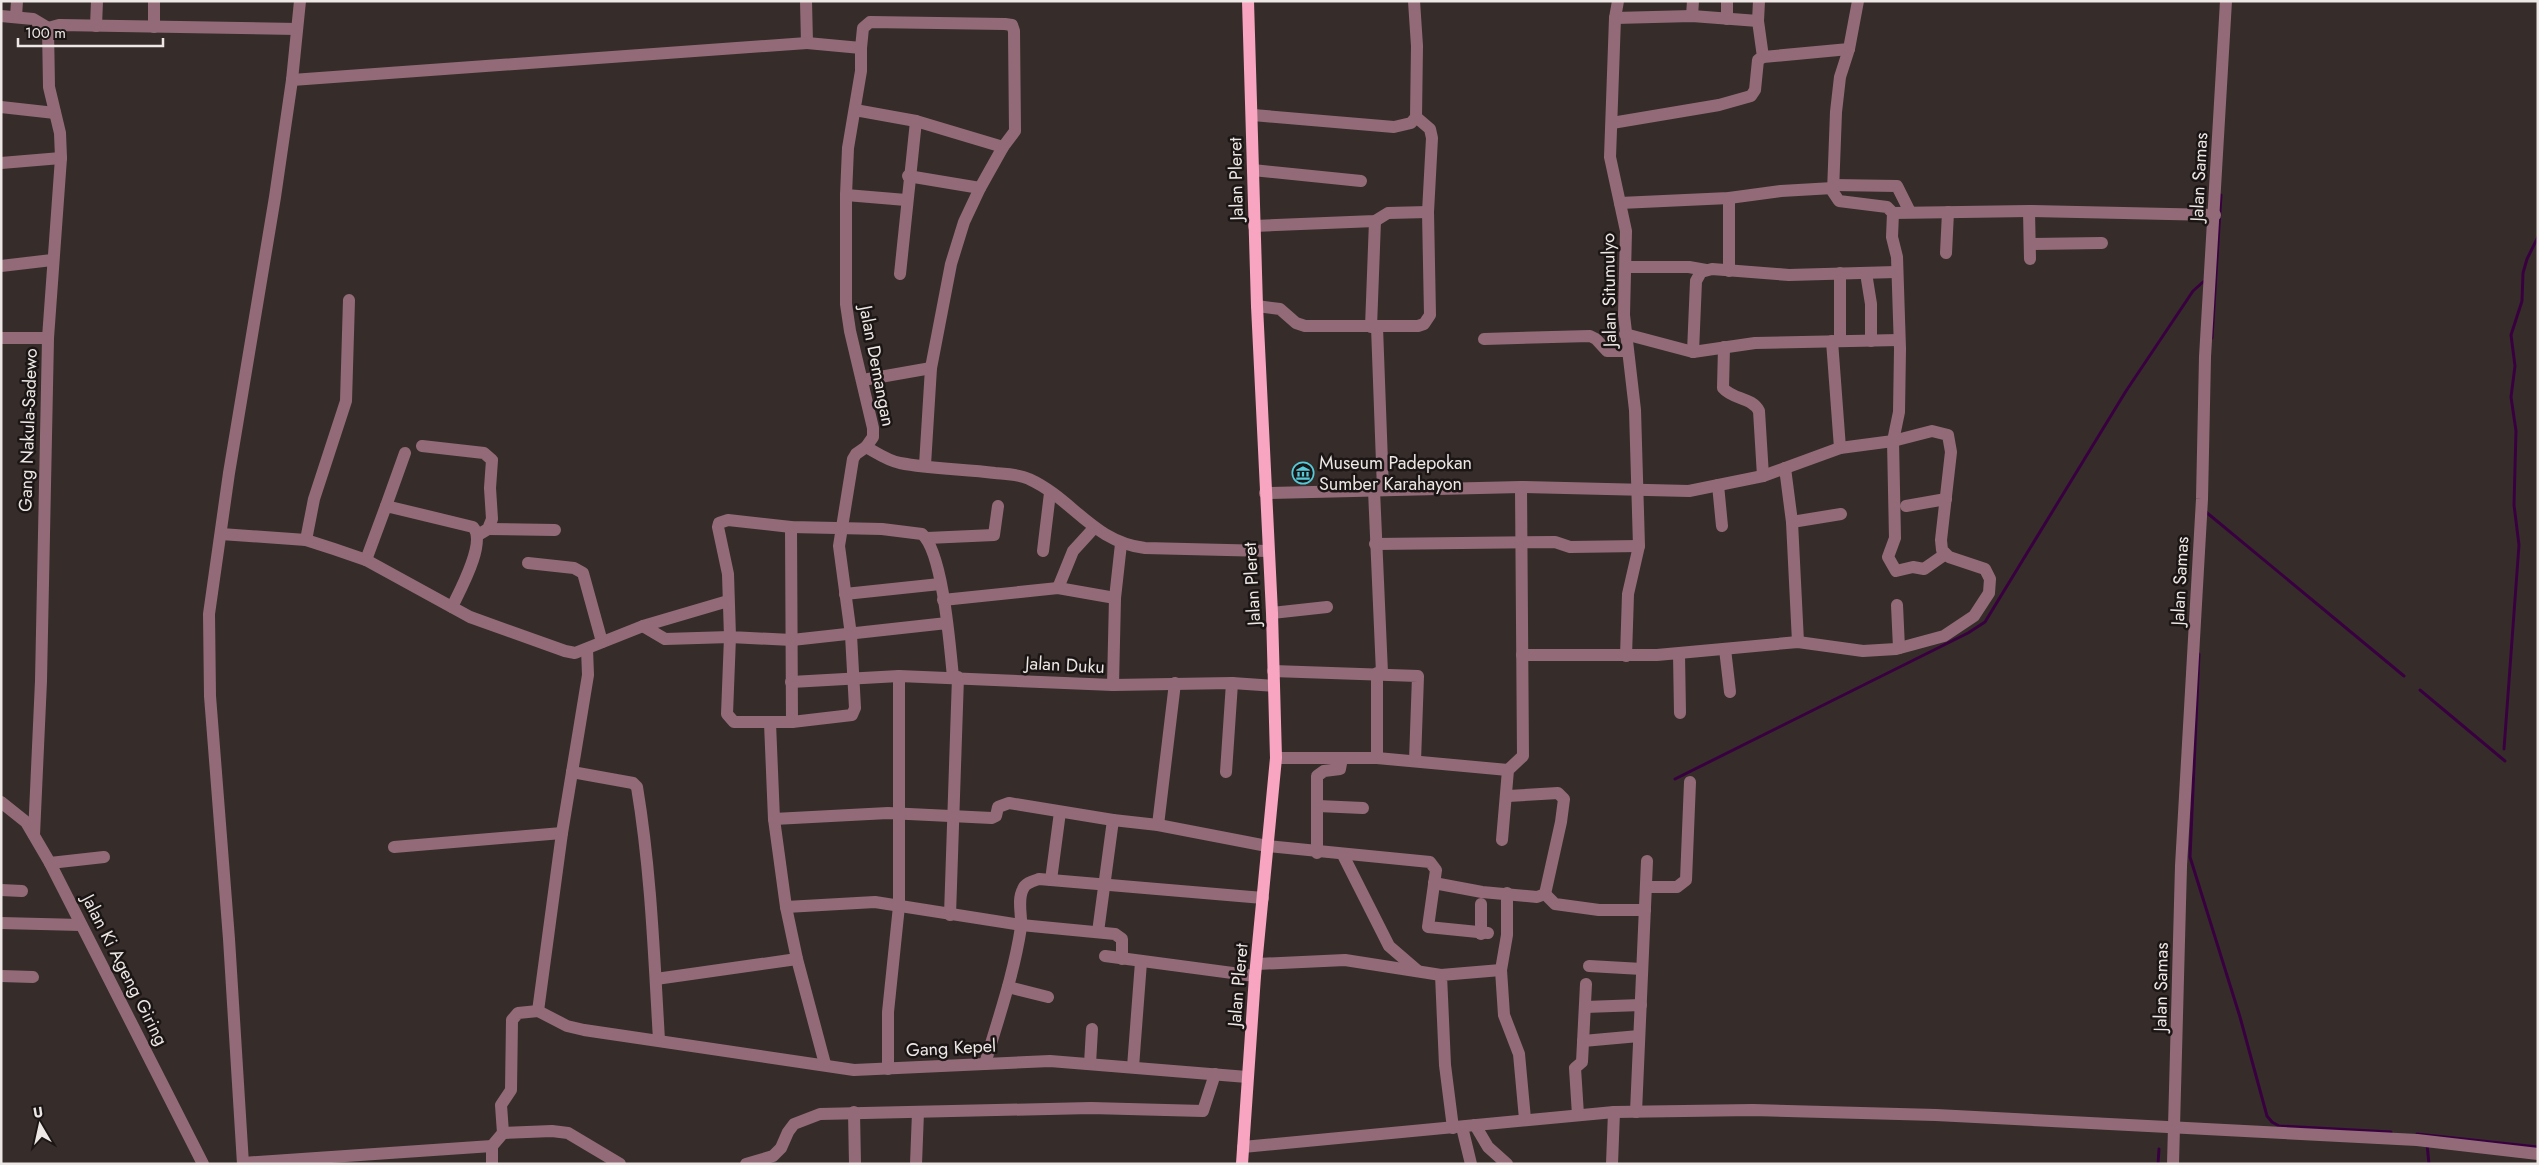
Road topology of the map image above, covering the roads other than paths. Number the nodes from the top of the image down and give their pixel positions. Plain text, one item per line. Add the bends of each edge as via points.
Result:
1 (17, 1) edge
2 (97, 1) edge
3 (154, 1) edge
4 (300, 1) edge
5 (806, 1) edge
6 (1248, 1) edge
7 (1414, 1) edge
8 (1618, 1) edge
9 (1693, 1) edge
10 (1727, 1) edge
11 (1759, 1) edge
12 (1858, 1) edge
13 (2226, 1) edge
14 (1, 16) edge
15 (1692, 16) junction
16 (16, 17) junction
17 (1615, 18) junction
18 (1727, 19) junction
19 (1758, 22) junction
20 (96, 26) junction
21 (154, 27) junction
22 (48, 28) junction
23 (297, 29) junction
24 (807, 43) junction
25 (861, 48) junction
26 (1849, 50) junction
27 (1763, 57) junction
28 (292, 80) junction
29 (1, 107) edge
30 (855, 110) junction
31 (55, 114) junction
32 (1252, 115) junction
33 (1416, 117) junction
34 (916, 121) junction
35 (1612, 123) junction
36 (1003, 147) junction
37 (61, 158) junction
38 (1, 162) edge
39 (1253, 170) junction
40 (908, 176) junction
41 (1360, 181) dead end
42 (1833, 186) junction
43 (980, 188) junction
44 (846, 195) junction
45 (1729, 198) junction
46 (906, 200) junction
47 (1620, 202) junction
48 (2029, 211) junction
49 (1428, 212) junction
50 (1910, 212) junction
51 (1948, 212) junction
52 (1893, 213) junction
53 (2215, 216) junction
54 (1375, 221) junction
55 (1254, 226) junction
56 (2102, 243) dead end
57 (2030, 244) junction
58 (1946, 253) dead end
59 (2030, 259) dead end
60 (52, 260) junction
61 (1, 266) edge
62 (1627, 267) junction
63 (1706, 270) junction
64 (1729, 271) junction
65 (1896, 272) junction
66 (1840, 273) junction
67 (1866, 273) junction
68 (900, 274) dead end
69 (349, 300) dead end
70 (1257, 306) junction
71 (1374, 327) junction
72 (1625, 334) junction
73 (1, 338) edge
74 (48, 338) junction
75 (1484, 339) dead end
76 (1899, 340) junction
77 (1836, 341) junction
78 (1871, 341) junction
79 (1724, 347) junction
80 (1627, 351) junction
81 (1693, 352) junction
82 (931, 368) junction
83 (863, 380) junction
84 (1893, 440) junction
85 (422, 446) dead end
86 (866, 447) junction
87 (1840, 448) junction
88 (405, 453) dead end
89 (925, 465) junction
90 (1785, 468) junction
91 (1763, 476) junction
92 (1718, 486) junction
93 (1521, 487) junction
94 (1379, 490) junction
95 (1638, 490) junction
96 (1050, 492) junction
97 (1265, 493) junction
98 (1946, 499) junction
99 (386, 506) junction
100 (998, 506) dead end
101 (1906, 506) dead end
102 (1841, 514) dead end
103 (1792, 522) junction
104 (1722, 526) dead end
105 (791, 527) junction
106 (841, 528) junction
107 (1094, 528) junction
108 (555, 530) dead end
109 (483, 532) junction
110 (221, 534) junction
111 (926, 538) junction
112 (306, 540) junction
113 (1521, 543) junction
114 (1121, 544) junction
115 (1375, 544) junction
116 (1639, 546) junction
117 (1043, 551) dead end
118 (1268, 551) junction
119 (1944, 555) junction
120 (366, 560) junction
121 (528, 562) dead end
122 (940, 584) junction
123 (1058, 588) junction
124 (844, 594) junction
125 (1116, 598) junction
126 (943, 600) junction
127 (728, 601) junction
128 (1897, 605) dead end
129 (452, 607) junction
130 (1327, 607) dead end
131 (1272, 613) junction
132 (947, 623) junction
133 (643, 626) junction
134 (851, 635) junction
135 (730, 637) junction
136 (792, 640) junction
137 (602, 642) junction
138 (1798, 642) junction
139 (1899, 648) junction
140 (587, 649) junction
141 (1725, 649) junction
142 (1679, 654) junction
143 (1522, 655) junction
144 (1626, 656) junction
145 (1273, 672) junction
146 (1379, 673) junction
147 (899, 676) junction
148 (956, 677) junction
149 (854, 678) junction
150 (791, 682) junction
151 (1175, 683) junction
152 (1232, 683) junction
153 (1113, 684) junction
154 (1274, 686) junction
155 (1730, 692) dead end
156 (1680, 713) dead end
157 (792, 722) junction
158 (770, 723) junction
159 (1276, 758) junction
160 (1342, 758) junction
161 (1377, 758) junction
162 (1415, 760) junction
163 (1508, 770) junction
164 (572, 772) junction
165 (1226, 772) dead end
166 (1690, 782) dead end
167 (1508, 796) junction
168 (1, 802) edge
169 (1318, 806) junction
170 (1363, 808) dead end
171 (1060, 812) junction
172 (899, 814) junction
173 (954, 817) junction
174 (774, 819) junction
175 (1114, 820) junction
176 (1158, 825) junction
177 (562, 834) junction
178 (34, 835) junction
179 (1502, 840) dead end
180 (1267, 846) junction
181 (394, 848) dead end
182 (1317, 853) junction
183 (1343, 855) junction
184 (104, 857) dead end
185 (1647, 861) dead end
186 (50, 863) junction
187 (1052, 880) junction
188 (1434, 883) junction
189 (1105, 885) junction
190 (1646, 887) junction
191 (1, 890) edge
192 (22, 891) dead end
193 (1508, 893) junction
194 (1545, 894) junction
195 (1263, 898) junction
196 (1481, 904) dead end
197 (899, 906) junction
198 (786, 907) junction
199 (1645, 910) junction
200 (950, 916) junction
201 (1, 923) edge
202 (81, 925) junction
203 (1021, 925) junction
204 (1098, 932) junction
205 (1105, 956) dead end
206 (797, 959) junction
207 (1122, 959) junction
208 (1141, 962) junction
209 (1589, 966) dead end
210 (1642, 968) junction
211 (1256, 970) junction
212 (1501, 970) junction
213 (1422, 973) junction
214 (1441, 975) junction
215 (1, 976) edge
216 (33, 977) dead end
217 (656, 979) junction
218 (1586, 984) dead end
219 (1008, 987) junction
220 (1048, 997) dead end
221 (1641, 1005) junction
222 (1585, 1007) junction
223 (538, 1011) junction
224 (1092, 1028) dead end
225 (1639, 1036) junction
226 (659, 1040) junction
227 (1583, 1042) junction
228 (825, 1064) junction
229 (985, 1064) junction
230 (1090, 1064) junction
231 (1133, 1067) junction
232 (888, 1069) junction
233 (1215, 1074) junction
234 (1247, 1077) junction
235 (854, 1112) junction
236 (918, 1112) junction
237 (1614, 1112) junction
238 (1636, 1112) junction
239 (1578, 1115) junction
240 (1525, 1119) junction
241 (1464, 1127) junction
242 (2175, 1128) junction
243 (503, 1133) junction
244 (492, 1146) junction
245 (1243, 1147) junction
246 (2538, 1154) edge
247 (243, 1163) edge
248 (203, 1164) edge
249 (492, 1164) edge
250 (620, 1164) edge
251 (746, 1164) edge
252 (855, 1164) edge
253 (916, 1164) edge
254 (1242, 1164) edge
255 (1471, 1164) edge
256 (1507, 1164) edge
257 (1612, 1164) edge
258 (2173, 1164) edge

1 - 16 street
2 - 20 street
3 - 21 street
4 - 23 street
5 - 24 street
6 - 32 main road, Jalan Pleret
7 - 33 street
8 - 17 street, Jalan Situmulyo
9 - 15 street
10 - 18 street
11 - 19 street
12 - 26 street
13 - 53 street, Jalan Samas
14 - 16 street
15 - 17 street
15 - 18 street
16 - 22 street via 38,21
17 - 35 street, Jalan Situmulyo
18 - 19 street
19 - 27 street
20 - 21 street
20 - 22 street via 59,25
21 - 23 street
22 - 31 street, Gang Nakula-Sadewo via 49,88
23 - 28 street
24 - 25 street
24 - 28 street
25 - 30 street, Jalan Demangan
25 - 36 street, Jalan Demangan via 862,28 870,22 1012,26 1015,127 1011,139
26 - 27 street
26 - 42 street via 1840,77
27 - 35 street via 1758,60 1755,90 1751,96 1720,105
28 - 110 street
29 - 31 street
30 - 34 street
30 - 44 street, Jalan Demangan via 849,140
31 - 37 street, Gang Nakula-Sadewo
32 - 33 street via 1394,127 1411,123
32 - 39 main road, Jalan Pleret
33 - 49 street via 1430,128 1432,138
34 - 36 street
34 - 40 street
35 - 47 street, Jalan Situmulyo via 1611,165
36 - 43 street
37 - 38 street
37 - 60 street, Gang Nakula-Sadewo
39 - 41 street
39 - 55 main road, Jalan Pleret
40 - 43 street
40 - 46 street
42 - 45 street
42 - 50 street via 1897,186
42 - 52 street via 1839,201 1887,207
43 - 82 street via 964,222 953,257
44 - 46 street
44 - 83 street, Jalan Demangan via 846,304
45 - 47 street
45 - 64 street
46 - 68 street
47 - 62 street, Jalan Situmulyo via 1626,231
48 - 51 street
48 - 53 street
48 - 57 street
49 - 54 street via 1388,213
49 - 71 street via 1428,320 1418,326
50 - 51 street
50 - 52 street
51 - 58 street
52 - 65 street
53 - 242 street, Jalan Samas via 2205,357 2202,499 2182,866
54 - 55 street
54 - 71 street
55 - 70 main road, Jalan Pleret
56 - 57 street
57 - 59 street
60 - 61 street
60 - 74 street, Gang Nakula-Sadewo
62 - 63 street
62 - 72 street, Jalan Situmulyo
63 - 64 street
63 - 81 street via 1696,281
64 - 66 street via 1789,275
65 - 67 street
65 - 76 street
66 - 67 street
66 - 77 street
67 - 78 street
69 - 112 street via 346,401 318,487
70 - 71 street via 1280,309 1296,323 1305,326
70 - 97 main road, Jalan Pleret
71 - 94 street
72 - 80 street, Jalan Situmulyo
72 - 81 street
73 - 74 street
74 - 178 street, Gang Nakula-Sadewo via 41,681
75 - 80 street via 1590,336 1607,351
76 - 78 street
76 - 84 street via 1899,412
77 - 78 street
77 - 79 street
77 - 87 street
79 - 81 street
79 - 91 street via 1723,388 1754,403 1759,411
80 - 95 street, Jalan Situmulyo via 1635,410
82 - 83 street
82 - 89 street
83 - 86 street, Jalan Demangan via 873,433
84 - 87 street
84 - 98 street via 1932,432 1948,436 1951,452
84 - 119 street via 1895,538 1888,555 1890,560 1895,571 1913,567 1924,569
85 - 109 street via 484,453 492,460 492,519
86 - 89 street, Jalan Demangan via 893,461
86 - 106 street via 853,459
87 - 90 street
88 - 99 street
89 - 96 street, Jalan Demangan via 1022,476
90 - 91 street
90 - 103 street
91 - 92 street
92 - 95 street via 1689,492
92 - 104 street
93 - 94 street
93 - 95 street
93 - 113 street
94 - 97 street
94 - 115 street
95 - 116 street, Jalan Situmulyo
96 - 107 street, Jalan Demangan
96 - 117 street
97 - 118 main road, Jalan Pleret
98 - 101 street
98 - 119 street via 1941,546
99 - 109 street
99 - 120 street
100 - 111 street via 994,535
102 - 103 street
103 - 138 street
105 - 106 street
105 - 127 street via 733,520 719,523 728,574
105 - 136 street
106 - 111 street via 915,532
106 - 124 street
107 - 114 street, Jalan Demangan
107 - 123 street via 1073,551
108 - 109 street
109 - 129 street
110 - 112 street
110 - 247 street via 209,614 210,687
111 - 122 street via 933,550
112 - 120 street
113 - 115 street
113 - 116 street via 1560,543 1570,547
113 - 143 street
114 - 118 street, Jalan Demangan via 1145,548
114 - 125 street
115 - 146 street
116 - 144 street, Jalan Situmulyo via 1628,594
118 - 131 main road, Jalan Pleret
119 - 139 street via 1985,569 1989,573 1989,593 1982,607 1964,625 1944,636
120 - 129 street
121 - 137 street via 574,568 583,573
122 - 124 street
122 - 126 street
123 - 125 street
123 - 126 street
124 - 134 street
125 - 153 street
126 - 132 street
127 - 133 street
127 - 135 street
128 - 139 street
129 - 140 street via 484,623 565,651 575,653
130 - 131 street
131 - 145 main road, Jalan Pleret
132 - 134 street
132 - 148 street
133 - 135 street via 666,639
133 - 137 street
134 - 136 street
134 - 149 street
135 - 136 street
135 - 158 street via 728,717 734,722
136 - 150 street
137 - 140 street
138 - 139 street via 1863,651
138 - 141 street
140 - 164 street via 588,675
141 - 142 street
141 - 155 street
142 - 144 street
142 - 156 street
143 - 144 street
143 - 163 street via 1523,756
145 - 146 street
145 - 154 main road, Jalan Pleret
146 - 161 street
146 - 162 street via 1418,676
147 - 148 street, Jalan Duku
147 - 149 street, Jalan Duku
147 - 172 street
148 - 153 street, Jalan Duku
148 - 173 street
149 - 150 street, Jalan Duku
149 - 157 street via 855,708 852,715
150 - 157 street
151 - 152 street, Jalan Duku
151 - 153 street, Jalan Duku
151 - 176 street
152 - 154 street, Jalan Duku
152 - 165 street
154 - 159 main road, Jalan Pleret
157 - 158 street
158 - 174 street
159 - 160 street
159 - 180 main road, Jalan Pleret
160 - 161 street
160 - 169 street via 1340,769 1324,771 1317,776
161 - 162 street
162 - 163 street
163 - 167 street
164 - 177 street
164 - 217 street via 633,783 637,787 644,830
166 - 190 street via 1686,880 1677,887
167 - 179 street
167 - 194 street via 1558,793 1564,799
168 - 178 street, Jalan Ki Ageng Giring via 20,816
169 - 170 street
169 - 182 street
171 - 173 street via 1009,804 998,807 996,816 992,818
171 - 175 street
171 - 187 street
172 - 173 street
172 - 174 street
172 - 197 street
173 - 200 street
174 - 198 street
175 - 176 street
175 - 189 street
176 - 180 street
177 - 181 street
177 - 223 street
178 - 186 street, Jalan Ki Ageng Giring
180 - 182 street
180 - 195 main road, Jalan Pleret
182 - 183 street
183 - 188 street via 1430,862 1436,869
183 - 213 street via 1389,946
184 - 186 street
185 - 190 street
186 - 202 street, Jalan Ki Ageng Giring
187 - 189 street
187 - 203 street via 1038,879 1024,886 1020,895
188 - 193 street
188 - 196 street via 1428,927 1484,933
189 - 195 street
189 - 204 street
190 - 199 street
191 - 192 street
193 - 194 street via 1537,897
193 - 212 street
194 - 199 street via 1555,904 1600,910
195 - 211 main road, Jalan Pleret
197 - 198 street via 875,902
197 - 200 street
197 - 232 street via 888,1012
198 - 206 street
199 - 210 street
200 - 203 street
201 - 202 street
202 - 248 street, Jalan Ki Ageng Giring
203 - 204 street
203 - 219 street
204 - 207 street via 1115,934 1122,939
205 - 207 street
206 - 217 street
206 - 228 street
207 - 208 street
208 - 211 street
208 - 231 street
209 - 210 street
210 - 221 street
211 - 213 street via 1345,960
211 - 234 main road, Jalan Pleret
212 - 214 street
212 - 240 street via 1504,1015 1519,1054
213 - 214 street
214 - 241 street via 1444,1065
215 - 216 street
217 - 226 street
218 - 222 street
219 - 220 street
219 - 229 street
221 - 222 street
221 - 225 street
222 - 227 street
223 - 226 street, Gang Kepel via 575,1028
223 - 243 street via 518,1013 512,1020 511,1090 501,1105
224 - 230 street
225 - 227 street
225 - 238 street
226 - 228 street, Gang Kepel
227 - 239 street via 1582,1062 1575,1068
228 - 232 street, Gang Kepel via 854,1070
229 - 230 street, Gang Kepel via 1050,1061
229 - 232 street, Gang Kepel
230 - 231 street, Gang Kepel
231 - 233 street, Gang Kepel
233 - 234 street, Gang Kepel
233 - 236 street via 1203,1111 1091,1108
234 - 245 main road, Jalan Pleret
235 - 236 street
235 - 251 street via 820,1114 799,1121 791,1128 777,1153
235 - 252 street
236 - 253 street
237 - 238 street
237 - 239 street
237 - 257 street
238 - 242 street via 1753,1110 1936,1115
239 - 240 street
240 - 241 street
241 - 245 street
241 - 255 street
241 - 256 street
242 - 246 street via 2417,1140
242 - 258 street, Jalan Samas
243 - 244 street
243 - 250 street via 568,1133
244 - 247 street
244 - 249 street
245 - 254 main road, Jalan Pleret

